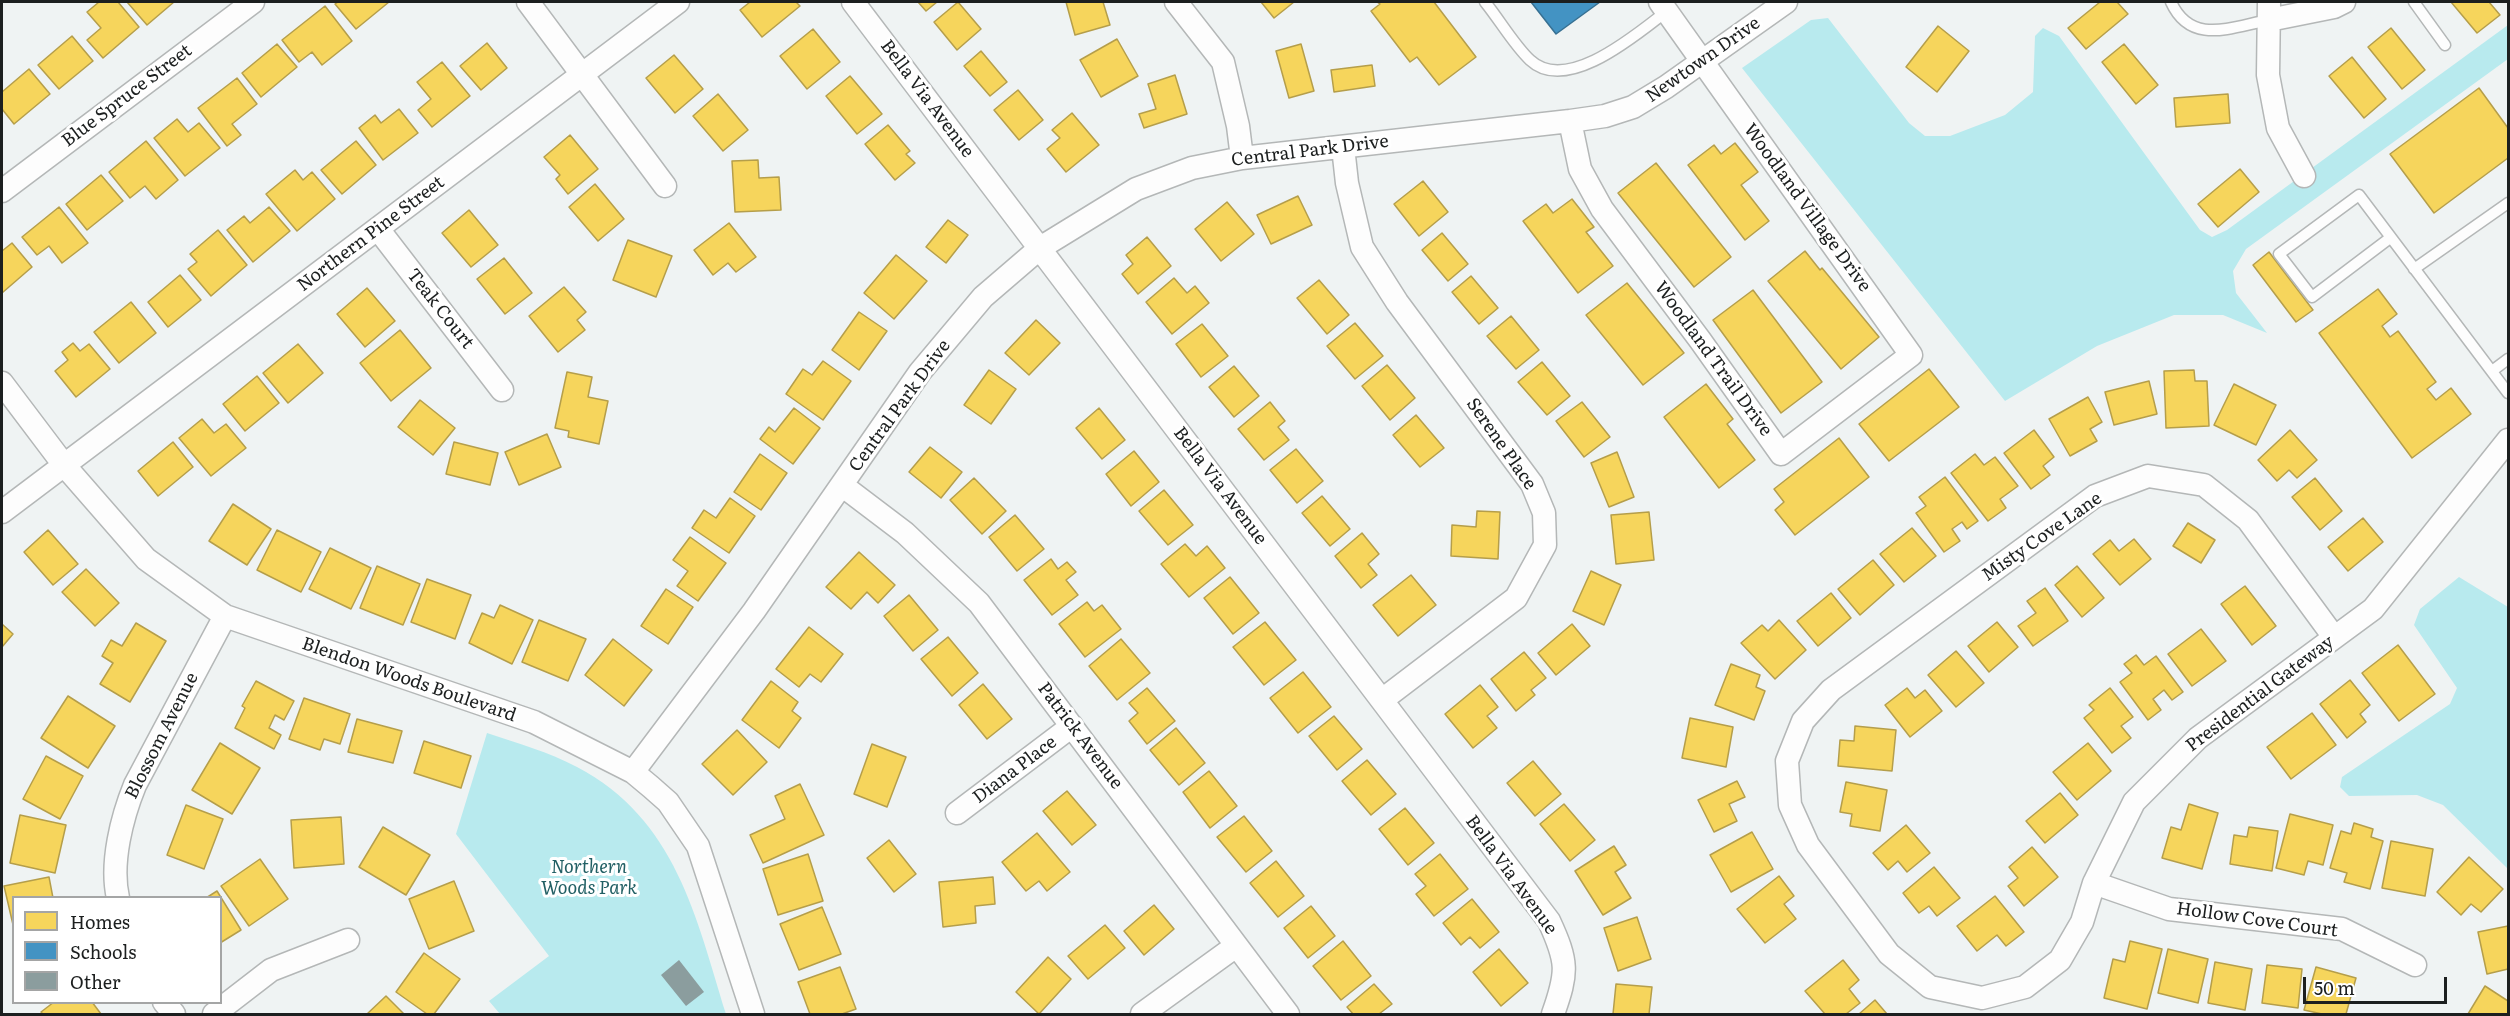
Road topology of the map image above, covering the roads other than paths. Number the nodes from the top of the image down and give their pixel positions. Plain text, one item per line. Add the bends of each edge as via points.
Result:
1 (253, 2) edge
2 (528, 2) edge
3 (678, 2) edge
4 (853, 2) edge
5 (1176, 2) edge
6 (1485, 2) edge
7 (1786, 2) edge
8 (2171, 2) edge
9 (2344, 2) edge
10 (2414, 2) edge
11 (1664, 6) edge
12 (2269, 11) edge
13 (2445, 45) dead end
14 (1703, 61) junction
15 (582, 73) junction
16 (1570, 121) junction
17 (1510, 128) joint
18 (1343, 147) junction
19 (1242, 158) junction
20 (2304, 176) dead end
21 (665, 186) dead end
22 (2, 191) edge
23 (2508, 203) edge
24 (378, 229) junction
25 (2390, 238) junction
26 (1040, 248) junction
27 (2414, 269) junction
28 (1911, 355) joint
29 (2508, 359) edge
30 (2492, 371) junction
31 (2, 383) edge
32 (502, 390) dead end
33 (2508, 393) edge
34 (2508, 440) edge
35 (64, 465) junction
36 (843, 486) junction
37 (2, 512) edge
38 (225, 616) junction
39 (2334, 637) junction
40 (1382, 700) junction
41 (1072, 726) junction
42 (633, 772) junction
43 (957, 813) dead end
44 (2094, 883) junction
45 (118, 896) edge
46 (348, 940) dead end
47 (1236, 946) junction
48 (2415, 965) dead end
49 (1982, 1006) edge
50 (214, 1014) edge
51 (753, 1014) edge
52 (1142, 1014) edge
53 (1288, 1014) edge
54 (1553, 1014) edge

1 - 22 street, Blue Spruce Street
2 - 15 street
3 - 15 street, Northern Pine Street
4 - 26 street, Bella Via Avenue
5 - 19 street via 1223,62 1239,126
6 - 11 lane via 1531,61 1550,70 1575,68 1602,58
7 - 14 street, Newtown Drive
8 - 12 lane via 2188,25 2202,31
9 - 12 street via 2334,8
10 - 13 lane
11 - 14 street, Woodland Village Drive
12 - 20 street via 2268,75 2278,128
14 - 16 street, Newtown Drive via 1633,107
14 - 28 street, Woodland Village Drive
15 - 21 street
15 - 24 street, Northern Pine Street
16 - 17 street, Newtown Drive
16 - 28 street, Woodland Trail Drive via 1580,169 1602,209 1781,454
17 - 18 street, Central Park Drive
18 - 19 street, Central Park Drive
18 - 40 street, Serene Place via 1362,247 1397,302 1532,484 1544,513 1545,545 1516,598
19 - 26 street, Central Park Drive via 1192,168 1136,189
23 - 27 lane
24 - 32 street, Teak Court
24 - 35 street, Northern Pine Street
25 - 25 lane via 2312,297 2278,255 2360,195
25 - 27 lane
26 - 36 street, Central Park Drive via 983,297 920,372
26 - 40 street, Bella Via Avenue
27 - 30 lane
29 - 30 lane
30 - 33 lane
31 - 35 street, Blendon Woods Boulevard
34 - 39 street, Presidential Gateway via 2373,609
35 - 37 street, Northern Pine Street
35 - 38 street, Blendon Woods Boulevard via 146,560
36 - 41 street, Patrick Avenue via 905,533 979,603
36 - 42 street, Central Park Drive
38 - 42 street, Blendon Woods Boulevard via 534,722
38 - 45 street, Blossom Avenue via 124,812 114,880
39 - 44 street, Presidential Gateway via 2198,738 2134,802
39 - 49 street, Misty Cove Lane via 2248,520 2204,484 2148,476 2095,496 1831,690 1803,722 1787,761 1790,805 1808,845 1890,954 1930,987
40 - 54 street, Bella Via Avenue via 1549,921 1562,949 1565,981
41 - 43 street, Diana Place
41 - 47 street, Patrick Avenue
42 - 51 street, Blendon Woods Boulevard via 668,802 698,846
44 - 48 street, Hollow Cove Court via 2169,909 2342,929
44 - 49 street, Presidential Gateway via 2082,922 2060,960 2025,987
46 - 50 street via 271,970
47 - 52 street
47 - 53 street, Patrick Avenue

